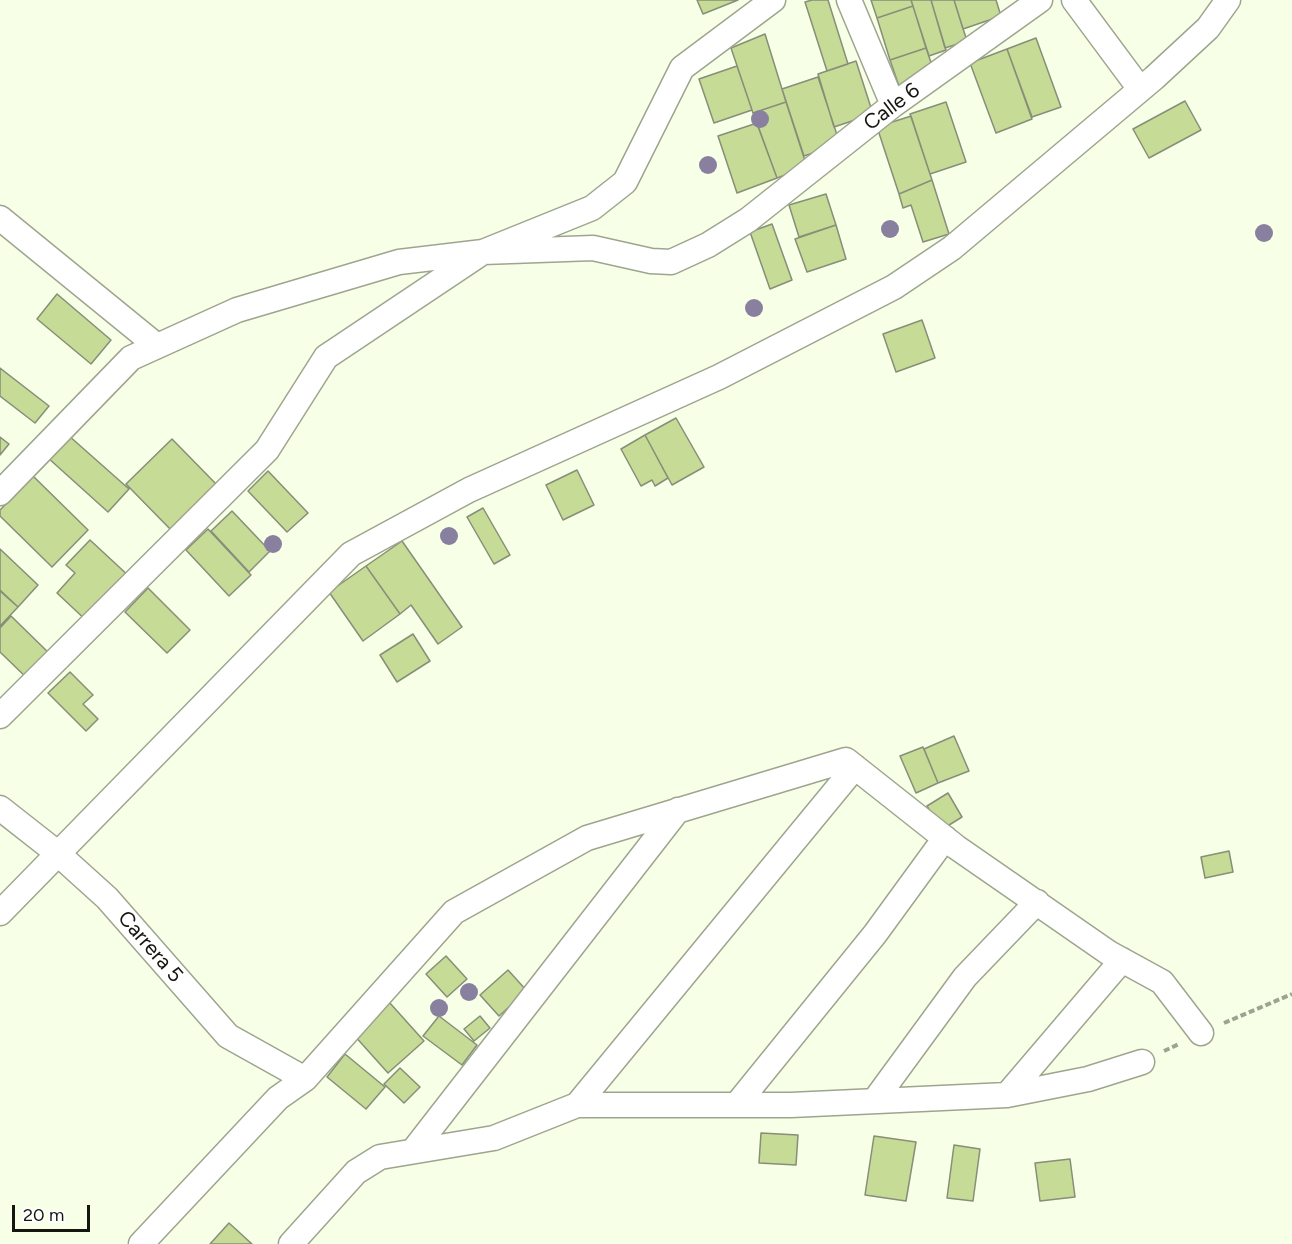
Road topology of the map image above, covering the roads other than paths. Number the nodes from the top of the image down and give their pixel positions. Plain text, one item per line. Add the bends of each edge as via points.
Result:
1 (773, 0) edge
2 (849, 0) edge
3 (1040, 0) edge
4 (1074, 0) edge
5 (1228, 0) edge
6 (1140, 89) junction
7 (893, 105) junction
8 (0, 218) edge
9 (483, 252) junction
10 (157, 346) junction
11 (0, 493) edge
12 (0, 716) edge
13 (855, 767) junction
14 (0, 808) edge
15 (678, 810) junction
16 (945, 838) junction
17 (56, 852) junction
18 (1037, 903) junction
19 (0, 913) edge
20 (1122, 960) junction
21 (1201, 1033) dead end
22 (1142, 1062) dead end
23 (304, 1079) junction
24 (1007, 1095) junction
25 (875, 1100) junction
26 (738, 1103) junction
27 (577, 1105) junction
28 (413, 1151) junction
29 (303, 1239) edge
30 (141, 1244) edge

1 - 9 street via 682,68 625,182 592,208
2 - 7 street
3 - 7 street, Calle 6
4 - 6 street
5 - 6 street via 1208,28
6 - 17 street via 952,248 894,287 719,377 469,490 351,554
7 - 9 street, Calle 6 via 748,220 671,262 593,248
8 - 10 street
9 - 10 street via 399,262 237,310
9 - 12 street via 326,357 267,450
10 - 11 street via 131,358
13 - 15 street via 846,760
13 - 16 street
13 - 27 street
14 - 17 street, Carrera 5
15 - 23 street via 587,838 454,912
15 - 28 street
16 - 18 street
16 - 26 street via 874,934
17 - 19 street
17 - 23 street, Carrera 5 via 107,898 228,1035
18 - 20 street
18 - 25 street via 965,977
20 - 21 street via 1162,982
20 - 24 street
22 - 24 street via 1088,1080
23 - 30 street via 278,1098
24 - 25 street
25 - 26 street via 791,1105
26 - 27 street
27 - 28 street via 494,1138
28 - 29 street via 380,1156 356,1172

